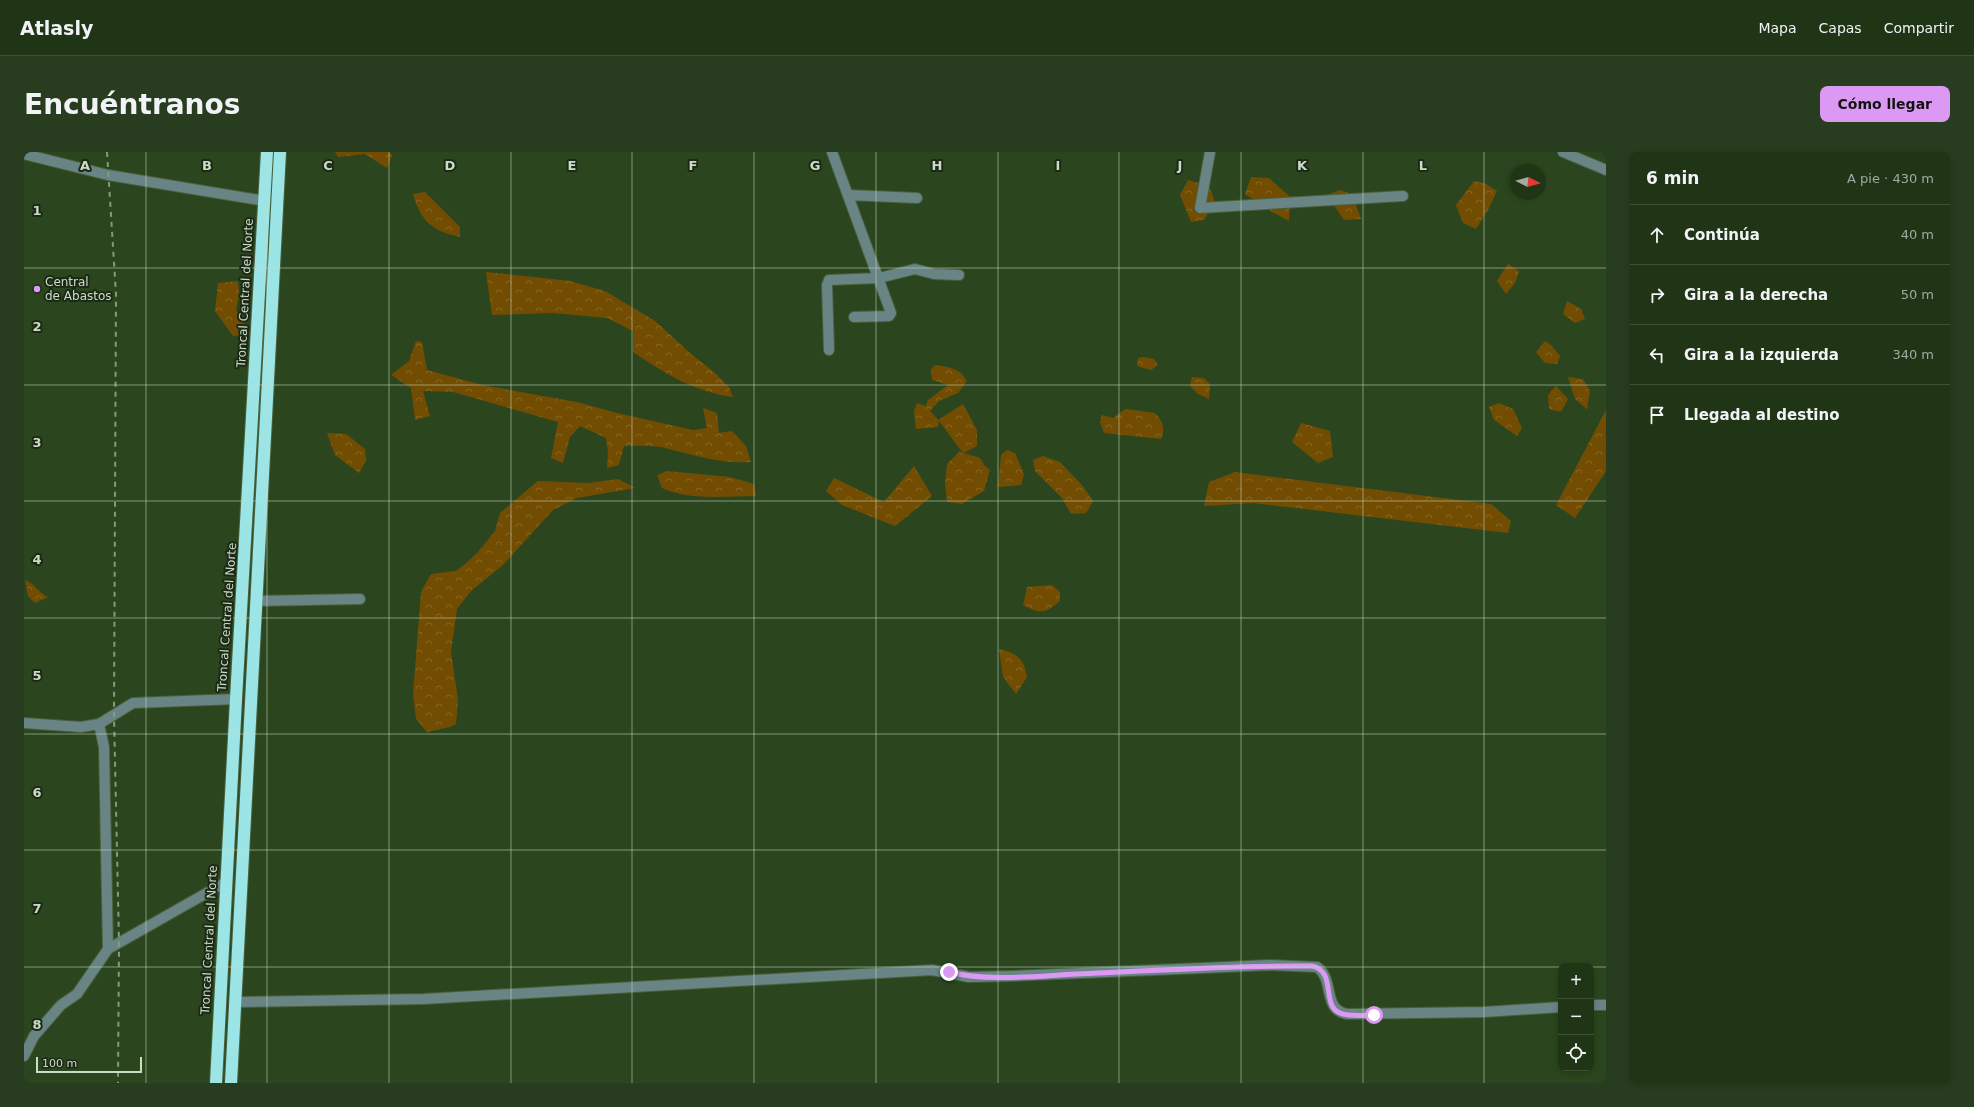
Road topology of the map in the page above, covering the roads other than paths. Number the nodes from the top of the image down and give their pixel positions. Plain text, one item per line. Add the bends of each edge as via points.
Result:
1 (267, 152) edge
2 (280, 152) edge
3 (832, 152) edge
4 (1210, 152) edge
5 (1563, 152) edge
6 (24, 154) edge
7 (1606, 170) edge
8 (848, 195) junction
9 (1403, 196) dead end
10 (917, 198) dead end
11 (264, 201) junction
12 (959, 275) dead end
13 (880, 278) junction
14 (854, 317) dead end
15 (829, 350) dead end
16 (360, 599) dead end
17 (256, 601) junction
18 (236, 699) junction
19 (24, 723) edge
20 (99, 724) junction
21 (226, 882) junction
22 (108, 950) junction
23 (236, 1002) junction
24 (1594, 1005) edge
25 (1606, 1005) edge
26 (1558, 1007) edge
27 (24, 1056) edge
28 (216, 1083) edge
29 (231, 1083) edge

1 - 11 highway, Troncal Central del Norte
2 - 17 highway
3 - 8 street
4 - 9 street via 1200,208
5 - 7 street
6 - 11 street via 108,175
8 - 10 street
8 - 13 street
11 - 18 highway, Troncal Central del Norte
12 - 13 street via 934,274 915,269
13 - 14 street via 891,313 889,316
13 - 15 street via 829,280
16 - 17 street
17 - 23 highway
18 - 20 street via 133,703
18 - 21 highway, Troncal Central del Norte
19 - 20 street via 81,727
20 - 22 street via 104,746
21 - 22 street
21 - 28 highway, Troncal Central del Norte
22 - 27 street via 77,994 61,1005 34,1036
23 - 26 street via 423,999 932,970 969,977 1269,965 1317,967 1325,976 1332,1006 1340,1013 1484,1012
23 - 29 highway
24 - 25 street

